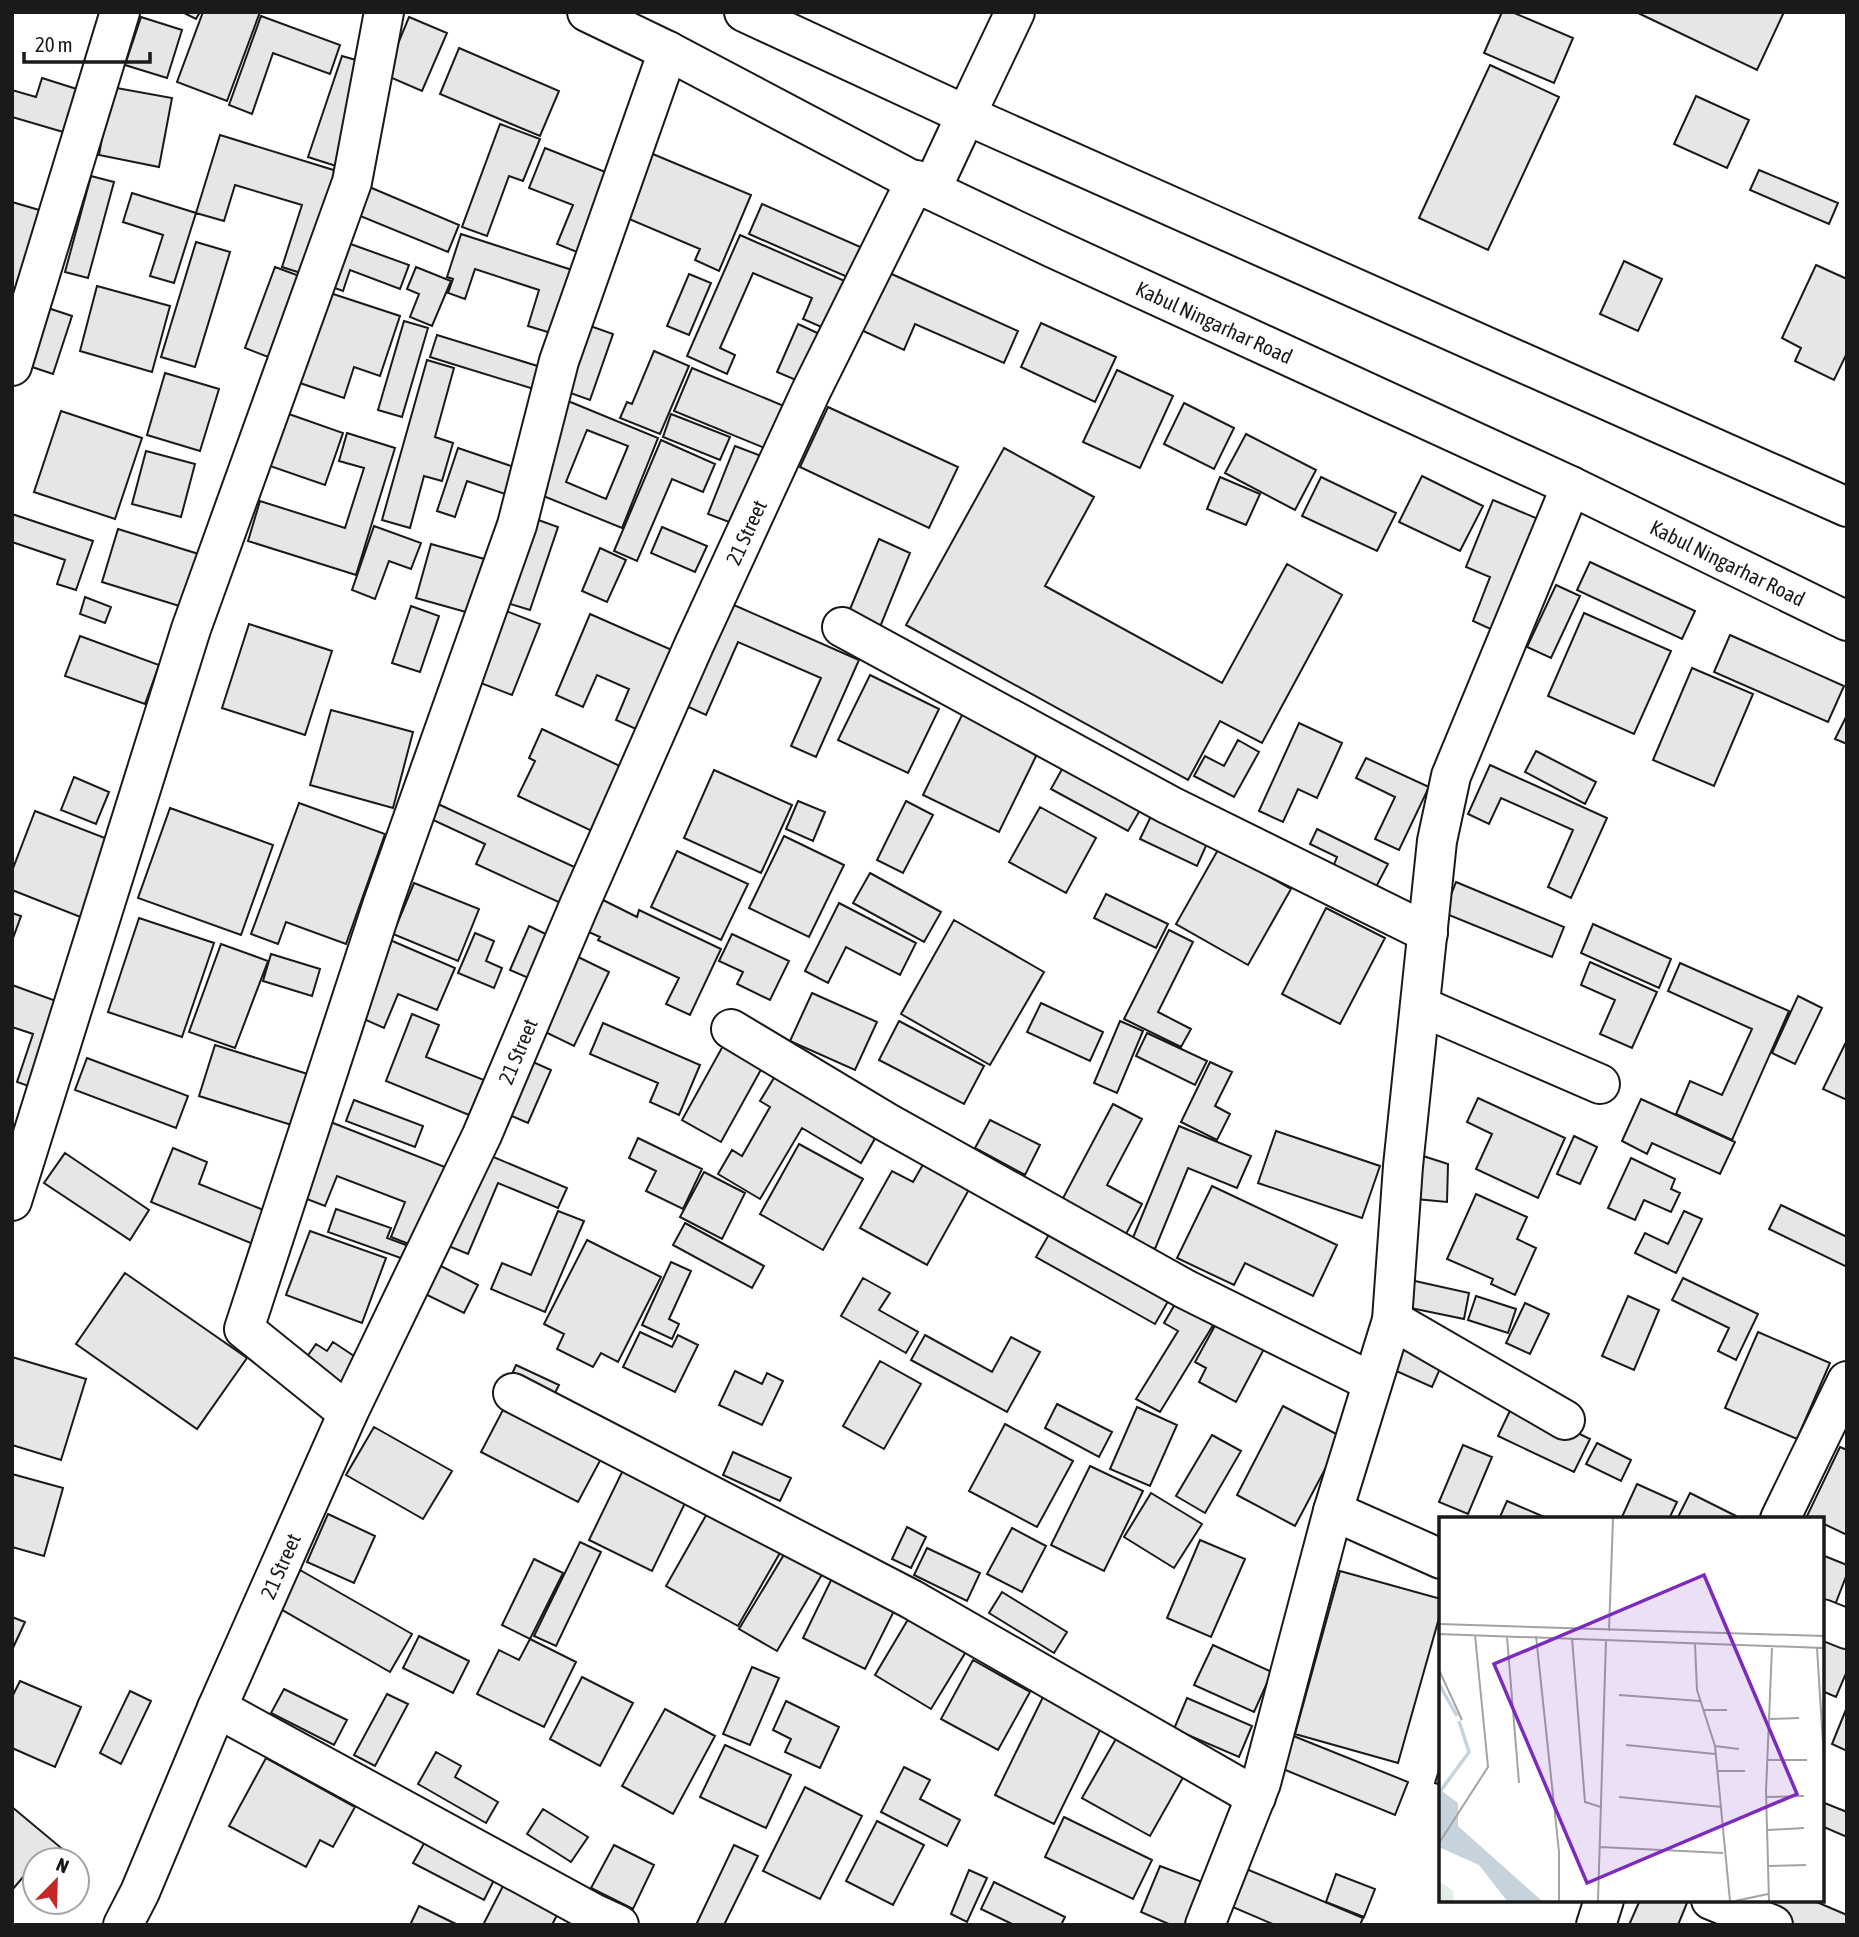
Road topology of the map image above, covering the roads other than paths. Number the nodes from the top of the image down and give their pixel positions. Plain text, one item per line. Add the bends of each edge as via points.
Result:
1 (120, 12) edge
2 (384, 12) edge
3 (587, 12) edge
4 (744, 12) edge
5 (1015, 12) edge
6 (668, 51) junction
7 (966, 115) junction
8 (924, 185) junction
9 (12, 366) edge
10 (1571, 486) junction
11 (1847, 507) edge
12 (1847, 621) edge
13 (842, 627) dead end
14 (1428, 933) junction
15 (1420, 1006) junction
16 (731, 1029) dead end
17 (1600, 1084) dead end
18 (12, 1201) edge
19 (1392, 1320) junction
20 (1847, 1381) edge
21 (1373, 1382) junction
22 (513, 1393) dead end
23 (348, 1413) junction
24 (1565, 1420) dead end
25 (1333, 1511) junction
26 (1781, 1517) edge
27 (1439, 1558) edge
28 (1824, 1620) edge
29 (1847, 1629) edge
30 (217, 1709) junction
31 (1256, 1797) junction
32 (1603, 1902) edge
33 (1716, 1902) edge
34 (123, 1925) edge
35 (619, 1925) edge
36 (1205, 1925) edge
37 (1595, 1925) edge
38 (1773, 1925) edge

1 - 9 main road
2 - 18 main road via 352,182 191,629
3 - 6 main road, Kabul Ningarhar Road
4 - 7 main road
5 - 7 main road, 21 Street
6 - 8 main road, Kabul Ningarhar Road
6 - 23 main road via 559,360 517,525 383,903 244,1329
7 - 8 main road, 21 Street
7 - 11 main road
8 - 10 main road, Kabul Ningarhar Road
8 - 23 main road, 21 Street via 811,391 694,645 482,1135
10 - 12 main road, Kabul Ningarhar Road
10 - 14 main road via 1451,776 1437,841
13 - 14 main road via 1170,805
14 - 15 main road
15 - 17 main road
15 - 19 main road
16 - 21 main road via 886,1122 1185,1289
19 - 21 main road
19 - 24 main road
20 - 26 main road
21 - 25 main road
22 - 31 main road via 911,1599
23 - 30 main road, 21 Street
25 - 27 main road
25 - 31 main road
28 - 29 main road
30 - 34 main road, 21 Street
30 - 35 main road
31 - 36 main road
32 - 37 main road
33 - 38 main road

